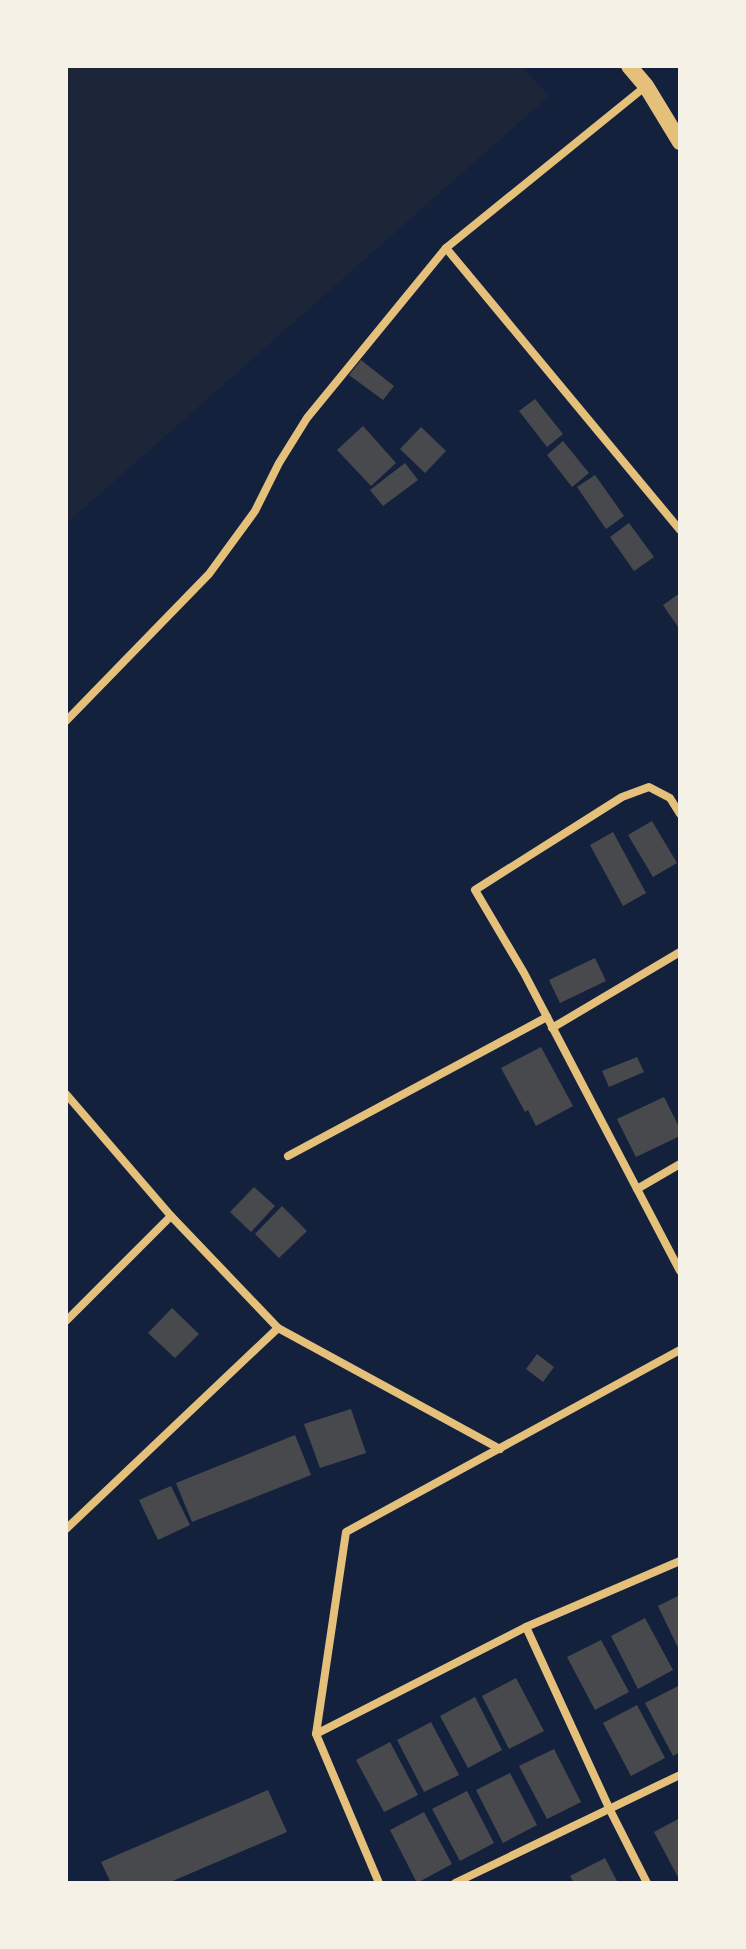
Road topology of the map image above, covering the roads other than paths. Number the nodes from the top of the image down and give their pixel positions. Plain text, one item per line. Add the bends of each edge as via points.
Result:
1 (629, 66) edge
2 (646, 86) junction
3 (680, 118) edge
4 (680, 142) edge
5 (446, 248) junction
6 (680, 530) edge
7 (66, 721) edge
8 (680, 814) edge
9 (680, 952) edge
10 (547, 1017) junction
11 (552, 1028) junction
12 (66, 1094) edge
13 (288, 1156) dead end
14 (680, 1164) edge
15 (637, 1189) junction
16 (171, 1216) junction
17 (680, 1271) edge
18 (66, 1321) edge
19 (278, 1328) junction
20 (680, 1350) edge
21 (500, 1449) junction
22 (66, 1529) edge
23 (680, 1561) edge
24 (526, 1627) junction
25 (316, 1734) junction
26 (680, 1775) edge
27 (610, 1810) junction
28 (379, 1883) edge
29 (455, 1883) edge
30 (647, 1883) edge

1 - 2 main road
2 - 3 main road
2 - 4 main road
2 - 5 street
5 - 6 street
5 - 7 street via 307,418 255,511 209,574
8 - 10 street via 670,798 649,787 622,797 475,890
9 - 11 street
10 - 11 street
10 - 13 street
11 - 15 street
12 - 16 street
14 - 15 street
15 - 17 street
16 - 18 street
16 - 19 street
19 - 21 street
19 - 22 street
20 - 21 street
21 - 25 street via 346,1532
23 - 24 street
24 - 25 street
24 - 27 street
25 - 28 street
26 - 27 street
27 - 29 street
27 - 30 street

